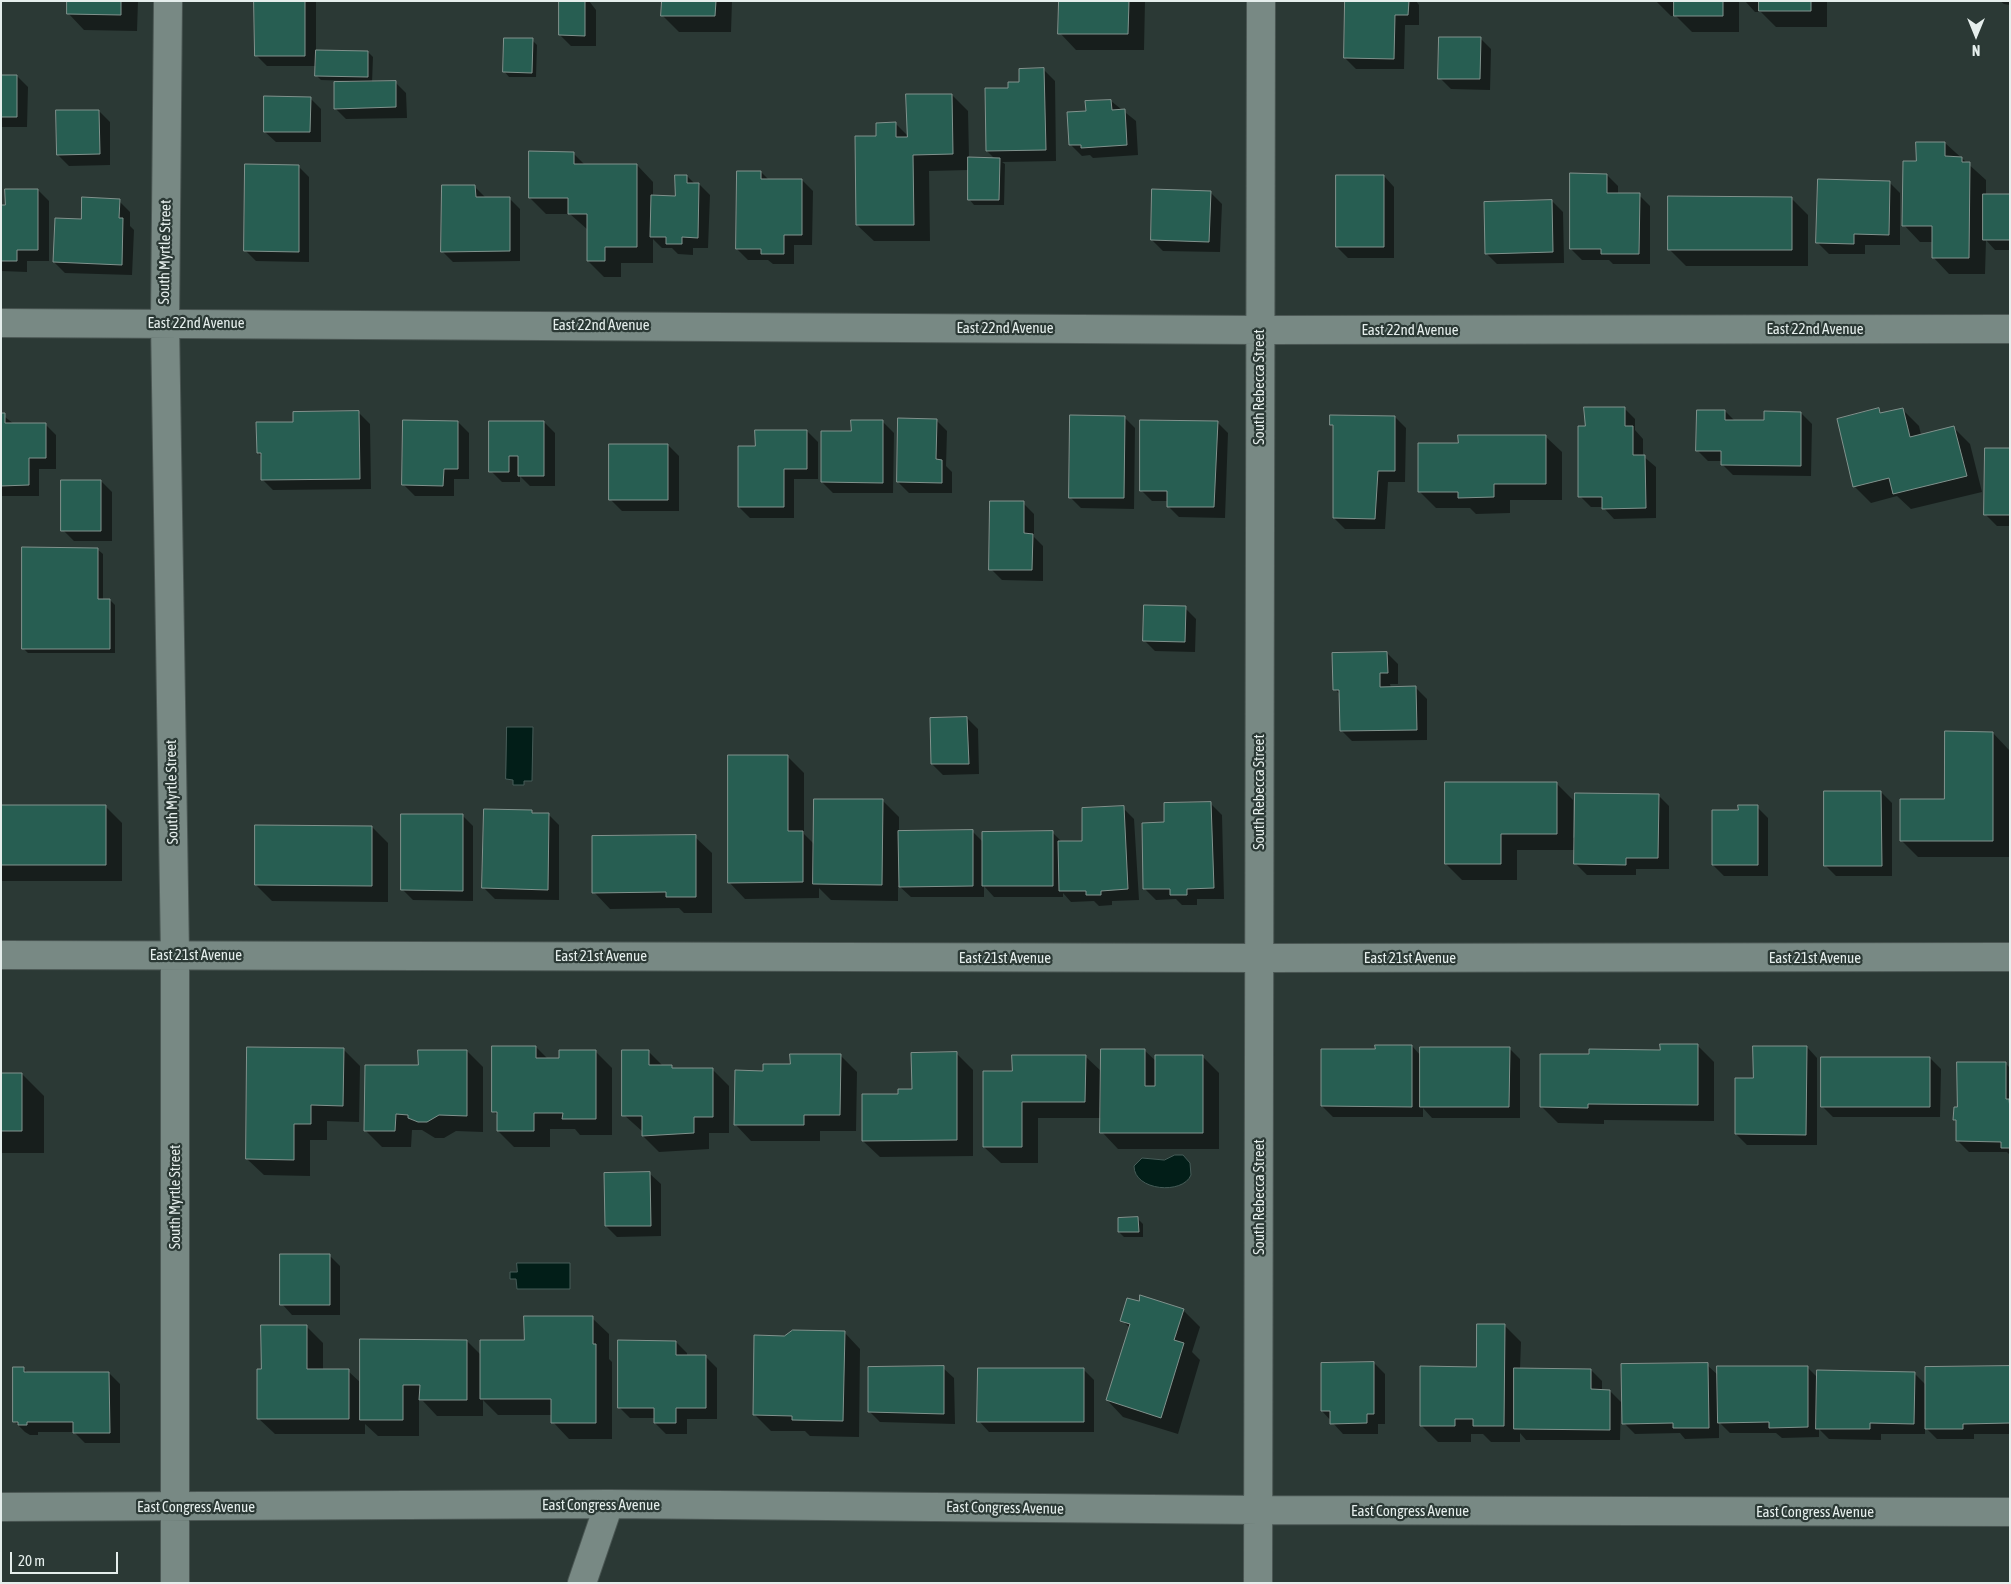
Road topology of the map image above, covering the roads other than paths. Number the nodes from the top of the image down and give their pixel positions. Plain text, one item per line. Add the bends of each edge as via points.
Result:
1 (168, 1) edge
2 (1261, 1) edge
3 (164, 322) junction
4 (1, 323) edge
5 (2010, 329) edge
6 (1259, 330) junction
7 (1, 955) edge
8 (175, 955) junction
9 (2010, 957) edge
10 (1259, 958) junction
11 (609, 1504) junction
12 (1, 1507) edge
13 (175, 1507) junction
14 (1259, 1510) junction
15 (2010, 1512) edge
16 (175, 1583) edge
17 (582, 1583) edge
18 (1258, 1583) edge

1 - 3 street, South Myrtle Street
2 - 6 street, South Rebecca Street
3 - 4 street, East 22nd Avenue
3 - 6 street, East 22nd Avenue
3 - 8 street, South Myrtle Street
5 - 6 street, East 22nd Avenue
6 - 10 street, South Rebecca Street
7 - 8 street, East 21st Avenue
8 - 10 street, East 21st Avenue
8 - 13 street, South Myrtle Street
9 - 10 street, East 21st Avenue
10 - 14 street, South Rebecca Street
11 - 13 street, East Congress Avenue
11 - 14 street, East Congress Avenue
11 - 17 street
12 - 13 street, East Congress Avenue
13 - 16 street, South Myrtle Street
14 - 15 street, East Congress Avenue
14 - 18 street, South Rebecca Street

